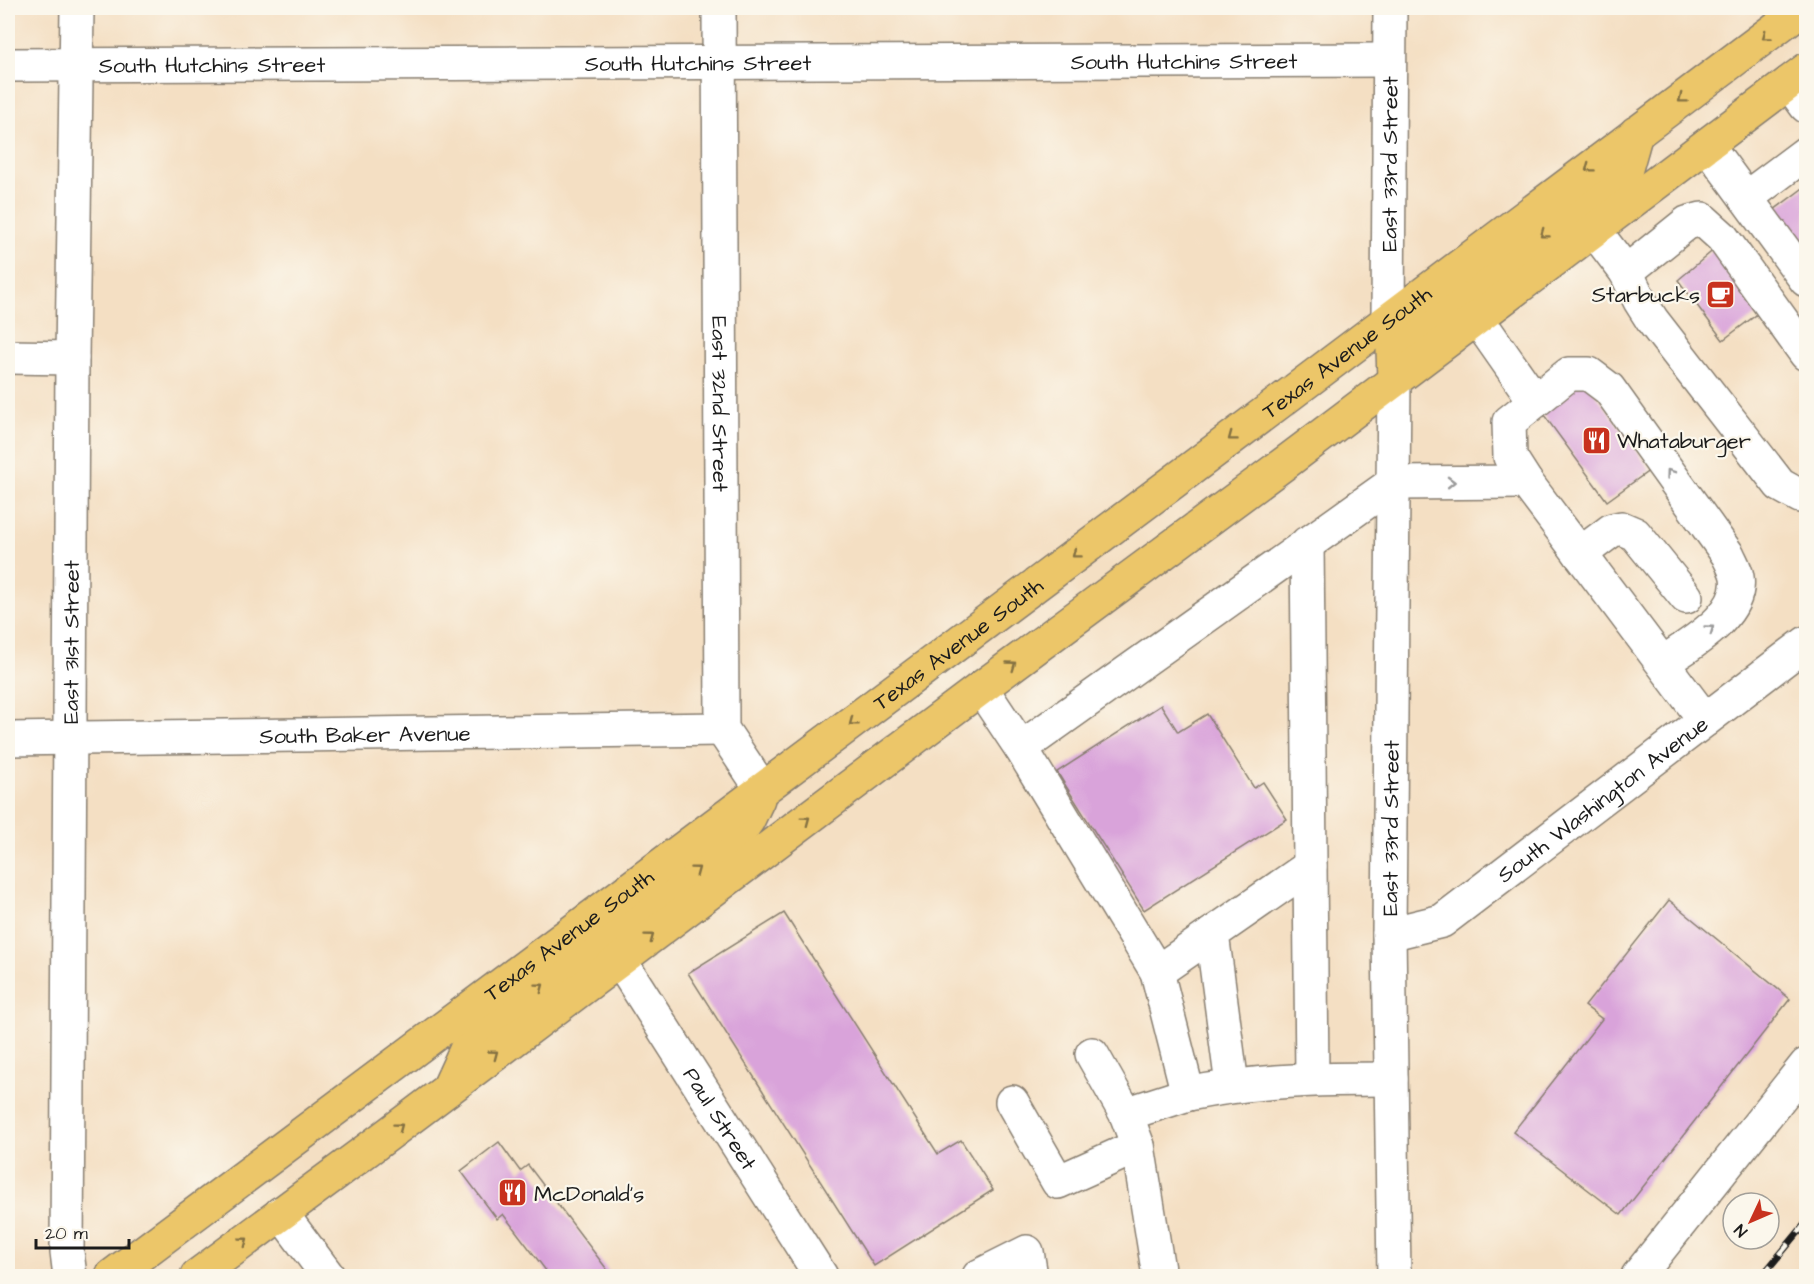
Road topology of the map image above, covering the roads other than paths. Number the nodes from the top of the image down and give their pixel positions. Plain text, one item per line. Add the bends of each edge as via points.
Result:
1 (77, 8) edge
2 (719, 8) edge
3 (1389, 8) edge
4 (1803, 8) edge
5 (1389, 60) junction
6 (718, 62) junction
7 (76, 64) junction
8 (8, 65) edge
9 (1801, 86) edge
10 (1636, 133) junction
11 (1707, 145) junction
12 (1806, 153) edge
13 (1746, 198) junction
14 (1594, 230) junction
15 (1626, 272) junction
16 (1806, 280) edge
17 (1388, 318) junction
18 (1477, 318) junction
19 (1806, 354) edge
20 (8, 357) edge
21 (72, 358) junction
22 (1394, 380) junction
23 (1535, 401) junction
24 (1526, 482) junction
25 (1393, 483) junction
26 (1806, 497) edge
27 (1307, 543) junction
28 (1580, 554) junction
29 (1686, 597) dead end
30 (1806, 643) edge
31 (1662, 663) junction
32 (981, 688) junction
33 (1705, 720) junction
34 (722, 729) junction
35 (8, 739) edge
36 (69, 740) junction
37 (1021, 748) junction
38 (762, 789) junction
39 (1310, 866) junction
40 (1212, 934) junction
41 (1389, 934) junction
42 (619, 959) junction
43 (1157, 972) junction
44 (1092, 1054) dead end
45 (1806, 1065) edge
46 (1312, 1079) junction
47 (1391, 1079) junction
48 (1232, 1085) junction
49 (447, 1090) junction
50 (1188, 1094) junction
51 (1012, 1102) dead end
52 (1126, 1114) junction
53 (1138, 1146) junction
54 (281, 1213) junction
55 (70, 1276) edge
56 (112, 1276) edge
57 (197, 1276) edge
58 (328, 1276) edge
59 (821, 1276) edge
60 (979, 1276) edge
61 (1031, 1276) edge
62 (1159, 1276) edge
63 (1394, 1276) edge
64 (1638, 1276) edge

1 - 7 street, East 31st Street
2 - 6 street, East 32nd Street
3 - 5 street, East 33rd Street
4 -> 10 main road, Texas Avenue South
5 - 6 street, South Hutchins Street
5 - 17 street, East 33rd Street
6 - 7 street, South Hutchins Street
6 - 34 street, East 32nd Street
7 - 8 street, South Hutchins Street
7 - 21 street, East 31st Street
9 - 11 main road
10 -> 17 main road, Texas Avenue South
10 -> 22 main road via 1625,172 1393,349
11 - 13 street
11 - 14 main road
12 - 13 street
13 - 16 street
14 - 15 street
14 - 18 main road
15 - 19 street via 1687,223 1702,219 1722,237
15 - 26 street via 1652,320 1780,484
17 -> 38 main road, Texas Avenue South
18 - 22 main road
18 - 23 street
20 - 21 street
21 - 36 street, East 31st Street
22 - 25 street, East 33rd Street
32 -> 22 main road
23 - 24 street via 1509,422 1510,458
31 -> 23 street via 1721,620 1736,597 1737,578 1728,555 1609,389 1589,374 1569,374
25 -> 24 street
24 - 28 street
25 - 27 street
25 - 41 street, East 33rd Street
27 - 37 street
27 - 39 street
28 - 29 street via 1612,530 1621,528 1635,534
28 - 31 street
30 - 33 street, South Washington Avenue
31 - 33 street
32 - 37 street
42 -> 32 main road
33 - 41 street, South Washington Avenue via 1442,921
34 - 36 street, South Baker Avenue
34 - 38 street
35 - 36 street, South Baker Avenue
36 - 55 street, East 31st Street
37 - 43 street
49 -> 38 main road via 471,1039 731,844 748,820
38 - 56 main road, Texas Avenue South
39 - 40 street
39 - 46 street
40 - 43 street
40 - 48 street
41 - 47 street, East 33rd Street
49 -> 42 main road
42 - 59 street, Paul Street
43 - 50 street
44 - 52 street
45 - 64 street
46 - 47 street
46 - 48 street
47 - 63 street, East 33rd Street
48 - 50 street
54 -> 49 main road
50 - 52 street
51 - 53 street via 1058,1182
52 - 53 street
53 - 62 street
57 -> 54 main road
54 - 58 street
60 - 61 street via 1027,1252

